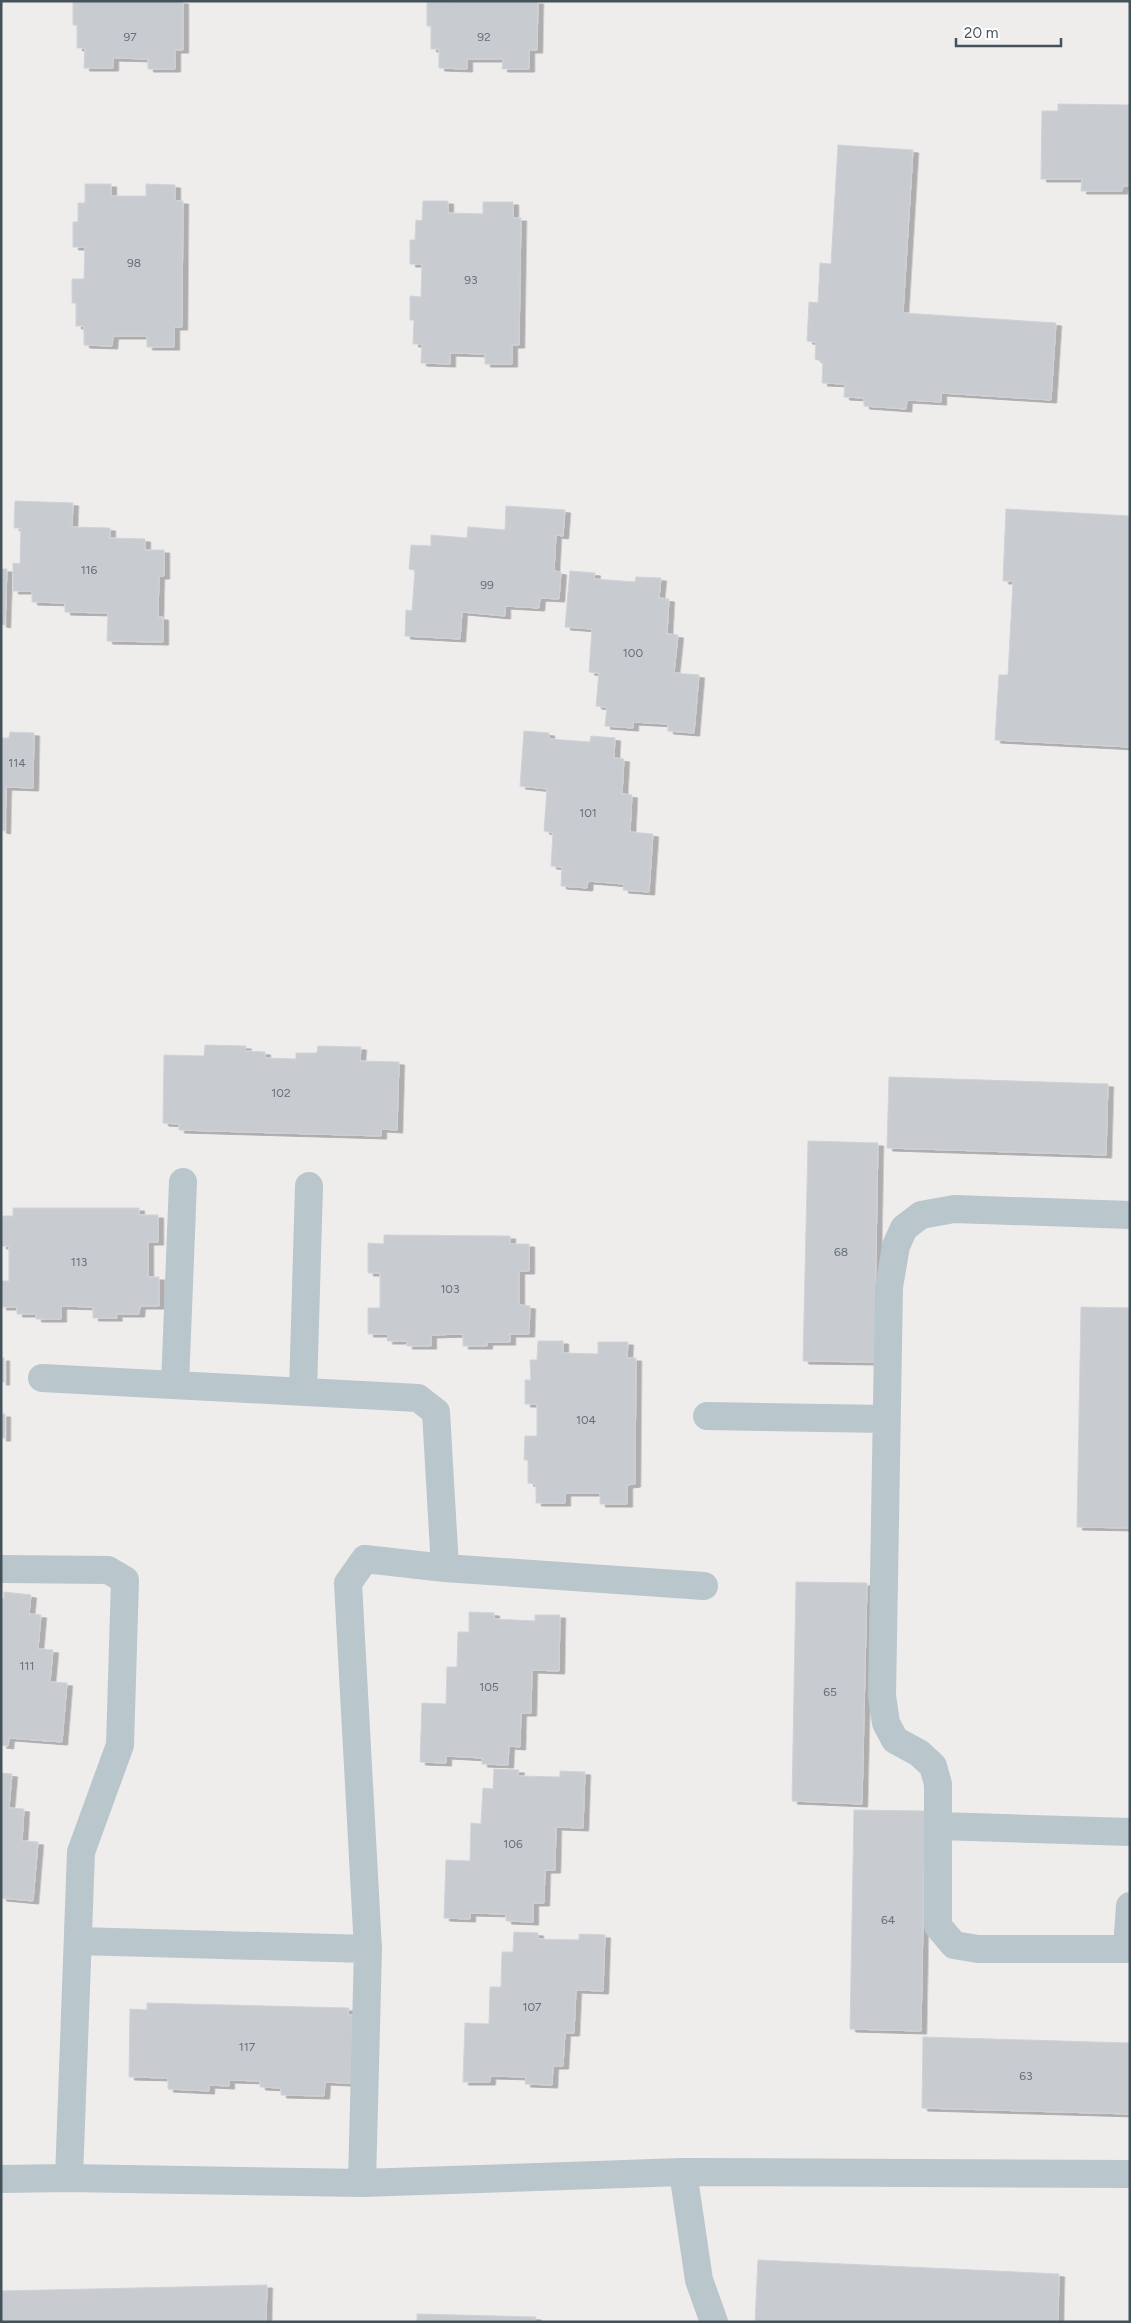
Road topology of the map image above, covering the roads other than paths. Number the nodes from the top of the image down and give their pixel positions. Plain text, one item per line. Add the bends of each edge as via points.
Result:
1 (183, 1182) dead end
2 (309, 1186) dead end
3 (1130, 1215) edge
4 (42, 1378) dead end
5 (175, 1385) junction
6 (303, 1392) junction
7 (707, 1416) dead end
8 (885, 1419) junction
9 (446, 1568) junction
10 (1, 1569) edge
11 (704, 1586) dead end
12 (939, 1826) junction
13 (1130, 1832) edge
14 (1130, 1906) edge
15 (78, 1941) junction
16 (1128, 1948) edge
17 (368, 1949) junction
18 (683, 2172) junction
19 (1130, 2174) edge
20 (1, 2178) edge
21 (69, 2178) junction
22 (362, 2183) junction
23 (714, 2322) edge

1 - 5 street
2 - 6 street
3 - 8 street via 954,1210 921,1215 904,1228 896,1246 889,1287
4 - 5 street
5 - 6 street
6 - 9 street via 418,1398 436,1412
7 - 8 street
8 - 12 street via 882,1696 886,1723 895,1740 934,1766
9 - 11 street
9 - 17 street via 365,1559 348,1583
10 - 15 street via 108,1570 125,1580 120,1745 81,1852
12 - 13 street
12 - 16 street via 938,1926 954,1945 978,1949
14 - 16 street
15 - 17 street
15 - 21 street
17 - 22 street
18 - 19 street
18 - 22 street
18 - 23 street via 700,2280
20 - 21 street
21 - 22 street

